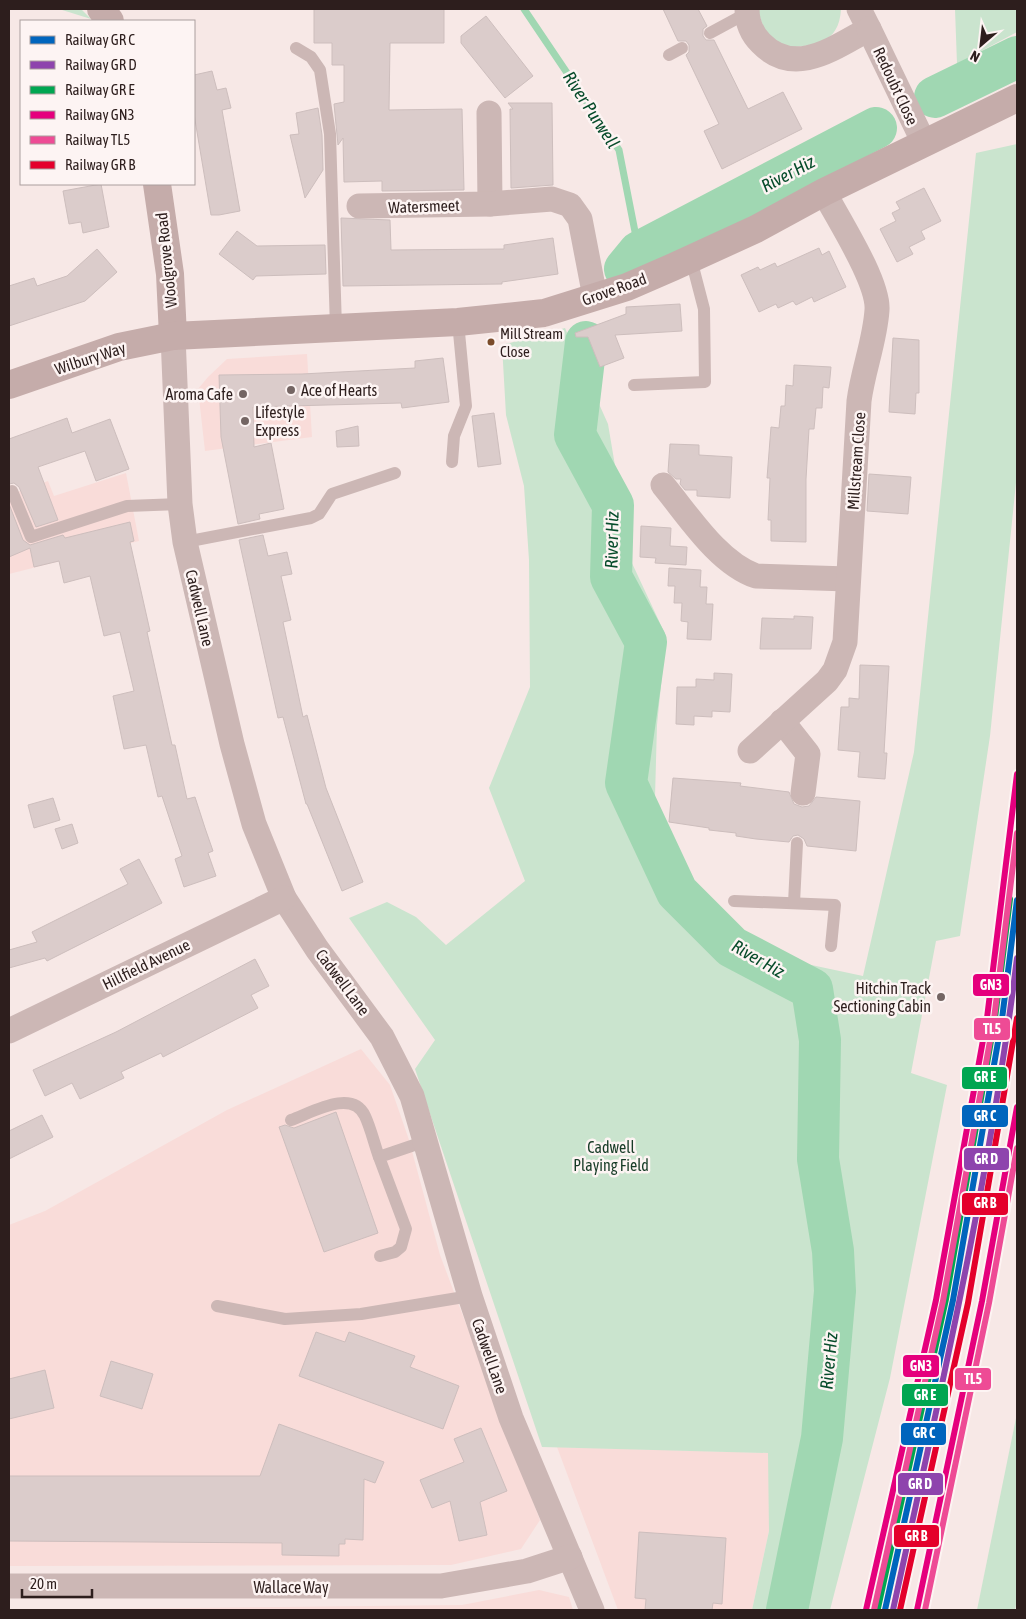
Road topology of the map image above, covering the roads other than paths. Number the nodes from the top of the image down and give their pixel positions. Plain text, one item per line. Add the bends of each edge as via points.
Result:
1 (100, 9) edge
2 (747, 11) edge
3 (864, 19) edge
4 (109, 20) edge
5 (710, 33) dead end
6 (296, 48) dead end
7 (682, 48) dead end
8 (668, 55) dead end
9 (1017, 98) edge
10 (489, 113) dead end
11 (924, 143) junction
12 (156, 185) edge
13 (824, 192) junction
14 (490, 204) junction
15 (359, 206) dead end
16 (690, 259) junction
17 (595, 298) junction
18 (458, 322) junction
19 (336, 328) junction
20 (173, 336) junction
21 (634, 385) dead end
22 (9, 386) edge
23 (452, 462) dead end
24 (395, 473) dead end
25 (663, 485) dead end
26 (12, 491) dead end
27 (180, 504) junction
28 (185, 542) junction
29 (848, 579) junction
30 (782, 721) junction
31 (750, 751) dead end
32 (803, 794) dead end
33 (798, 843) dead end
34 (284, 898) junction
35 (734, 901) dead end
36 (794, 903) junction
37 (831, 946) dead end
38 (9, 1031) edge
39 (291, 1120) dead end
40 (426, 1141) junction
41 (379, 1157) junction
42 (380, 1256) dead end
43 (470, 1296) junction
44 (217, 1306) dead end
45 (570, 1557) junction
46 (9, 1586) edge
47 (592, 1610) edge

1 - 4 street
2 - 3 street, Redoubt Close via 754,33 767,49 789,59 800,60 813,58
2 - 5 lane
3 - 11 street, Redoubt Close
6 - 19 lane via 311,57 320,70 330,134
7 - 8 lane
9 - 11 street, Grove Road
10 - 14 street
11 - 13 street, Grove Road
12 - 20 street, Woolgrove Road via 170,274
13 - 16 street, Grove Road via 756,229
13 - 29 street, Millstream Close via 877,299 870,352 862,379
14 - 15 street, Watersmeet
14 - 17 street, Watersmeet via 552,199 570,205 580,219
16 - 17 street, Grove Road
16 - 21 lane via 704,309 705,382
17 - 18 street, Grove Road via 544,313
18 - 19 street, Grove Road
18 - 23 lane via 466,406 454,436
19 - 20 street, Grove Road
20 - 22 street, Wilbury Way via 119,346
20 - 27 street, Cadwell Lane
24 - 28 lane via 332,494 319,514 311,518
25 - 29 street via 735,567 756,576
26 - 27 lane via 31,537 128,506
27 - 28 street, Cadwell Lane
28 - 34 street, Cadwell Lane via 234,753 254,824
29 - 30 street, Millstream Close via 845,642 835,670
30 - 31 street, Millstream Close
30 - 32 street via 808,754
33 - 36 lane
34 - 38 street, Hillfield Avenue
34 - 40 street, Cadwell Lane via 382,1036 412,1096
35 - 36 lane
36 - 37 lane via 836,906
39 - 41 lane via 341,1102 350,1103 359,1107 364,1115
40 - 41 lane
40 - 43 street, Cadwell Lane
41 - 42 lane via 406,1230 400,1247 395,1252
43 - 44 lane via 361,1314 285,1319
43 - 45 street, Cadwell Lane via 511,1418
45 - 46 street, Wallace Way via 527,1571 441,1586
45 - 47 street, Cadwell Lane

